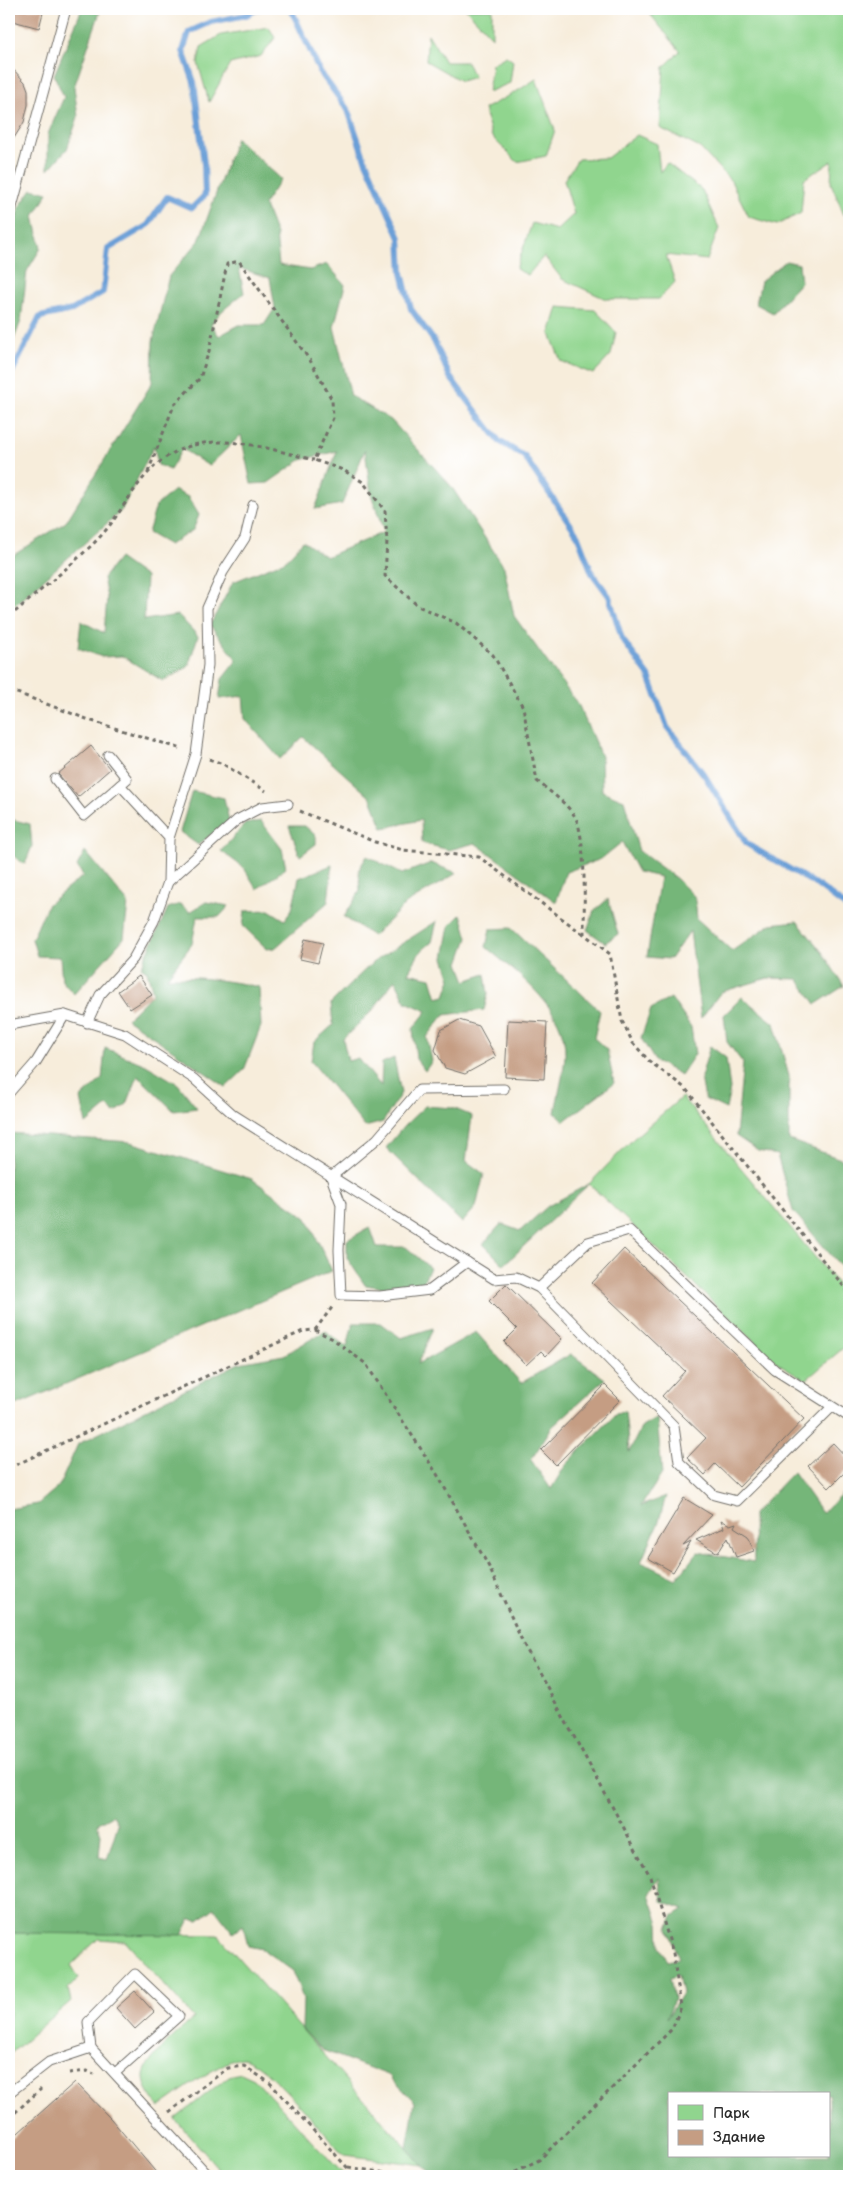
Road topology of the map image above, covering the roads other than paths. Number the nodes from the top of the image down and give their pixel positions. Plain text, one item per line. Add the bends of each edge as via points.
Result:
1 (66, 9) edge
2 (9, 218) edge
3 (254, 506) dead end
4 (108, 755) dead end
5 (55, 779) dead end
6 (120, 784) junction
7 (288, 804) dead end
8 (169, 838) junction
9 (168, 882) junction
10 (65, 1015) junction
11 (87, 1023) junction
12 (9, 1025) edge
13 (504, 1089) dead end
14 (9, 1093) edge
15 (331, 1177) junction
16 (467, 1262) junction
17 (538, 1288) junction
18 (832, 1408) junction
19 (849, 1417) edge
20 (91, 2048) junction
21 (115, 2074) junction
22 (9, 2093) edge
23 (209, 2176) edge

1 - 2 lane
3 - 8 lane via 245,538 223,572 207,608 208,665 196,754
4 - 6 lane via 127,779
5 - 6 lane via 84,816
6 - 8 lane
7 - 9 lane via 262,807 237,820
8 - 9 lane
9 - 11 lane via 154,921 133,958 100,994
10 - 11 lane
10 - 12 lane
10 - 14 lane via 36,1062
11 - 15 lane via 125,1034 194,1079 234,1115
13 - 15 lane via 419,1090 377,1139
15 - 16 lane
15 - 16 lane via 341,1204 341,1295 380,1296 430,1290
16 - 17 lane via 494,1279 516,1277
17 - 18 lane via 588,1242 629,1230 775,1370
17 - 18 lane via 674,1426 678,1462 714,1496 737,1501
18 - 19 lane
20 - 21 lane
20 - 21 lane via 88,2022 135,1974 178,2016
20 - 22 lane via 49,2062
21 - 23 lane

